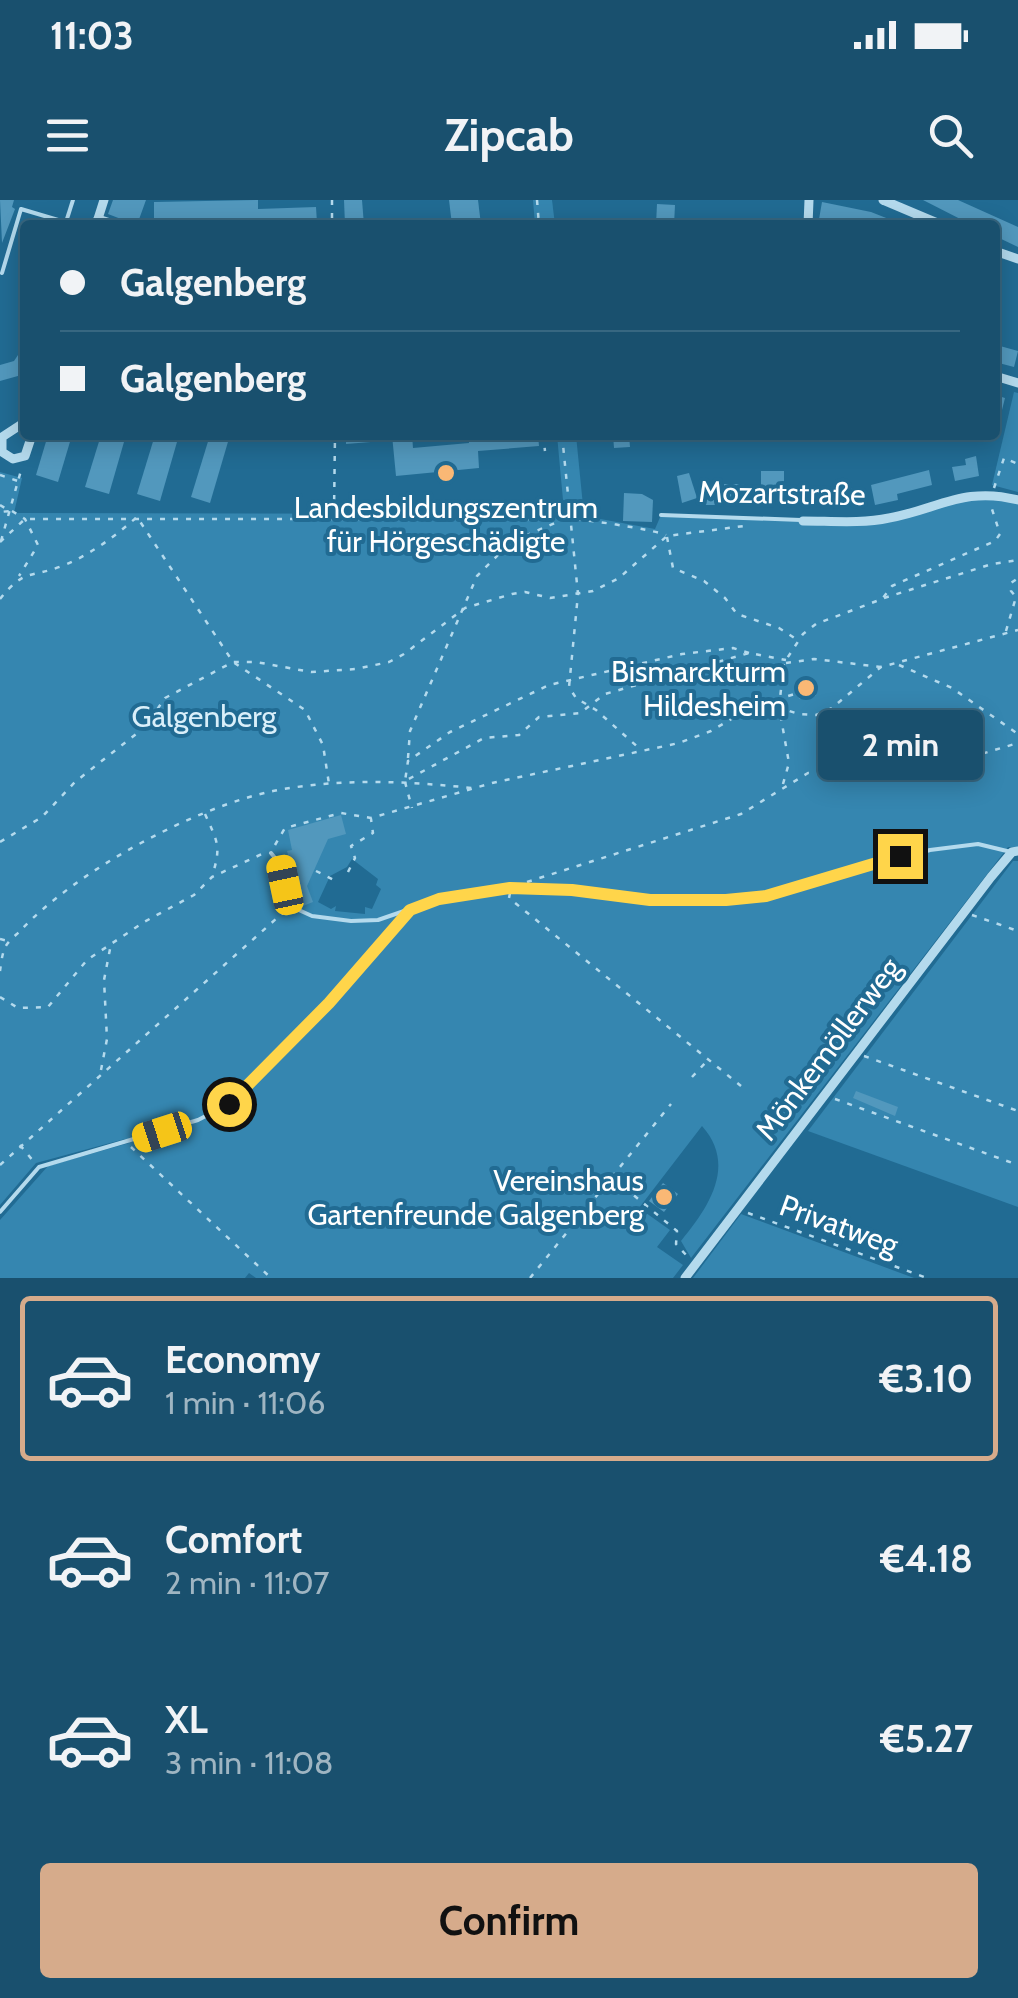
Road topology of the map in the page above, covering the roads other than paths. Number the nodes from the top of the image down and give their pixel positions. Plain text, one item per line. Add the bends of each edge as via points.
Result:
1 (883, 200) edge
2 (59, 220) edge
3 (930, 220) edge
4 (2, 273) edge
5 (20, 425) edge
6 (30, 440) edge
7 (1018, 500) edge
8 (661, 515) dead end
9 (803, 521) joint
10 (1015, 852) edge
11 (271, 853) road end
12 (410, 910) junction
13 (0, 1212) edge
14 (685, 1278) edge

1 - 3 street
2 - 4 lane via 22,209
5 - 6 street via 0,444 7,457 25,456
7 - 9 street, Mozartstraße via 993,493 876,521
8 - 9 lane, Mozartstraße
10 - 12 lane via 978,844 930,850 766,896 726,900 510,888
10 - 14 street, Mönkemöllerweg
11 - 12 lane via 290,906 312,916 352,922
12 - 13 lane via 229,1104 198,1120 39,1168

